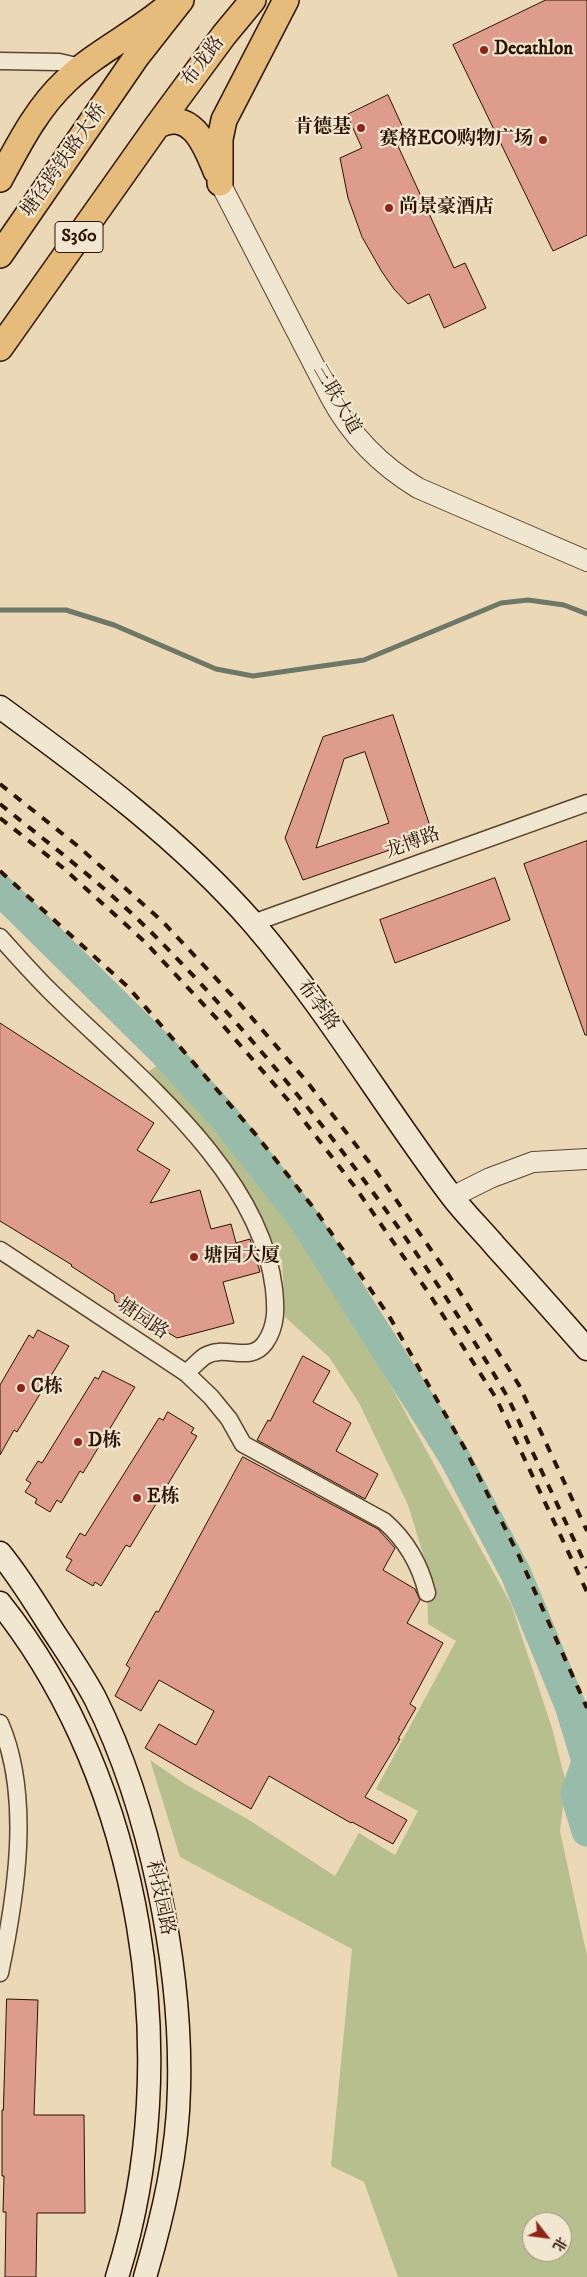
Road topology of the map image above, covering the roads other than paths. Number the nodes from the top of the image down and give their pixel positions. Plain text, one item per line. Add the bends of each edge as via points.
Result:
1 (176, 0) edge
2 (181, 0) edge
3 (253, 0) edge
4 (286, 0) edge
5 (0, 61) edge
6 (81, 67) junction
7 (157, 126) junction
8 (0, 179) edge
9 (220, 183) junction
10 (0, 255) edge
11 (0, 348) edge
12 (587, 561) edge
13 (0, 707) edge
14 (587, 803) edge
15 (253, 924) junction
16 (0, 937) edge
17 (587, 1159) edge
18 (452, 1197) junction
19 (0, 1250) edge
20 (587, 1349) edge
21 (186, 1373) junction
22 (0, 1553) edge
23 (427, 1593) dead end
24 (0, 1603) edge
25 (0, 1723) edge
26 (0, 1973) edge
27 (147, 2114) junction
28 (177, 2116) junction
29 (117, 2277) edge
30 (145, 2277) edge

1 - 6 main road
2 - 10 main road, 塘径跨铁路大桥 / S360 via 112,92
3 - 7 main road, 布龙路 / S360
4 - 9 main road via 224,120 220,139
5 - 6 street via 59,62
6 - 8 main road via 39,111
7 - 9 main road via 171,121 181,122 199,134
7 - 11 main road, S360
9 - 12 street, 三联大道 via 331,398 367,450 418,488
13 - 15 main road, 布李路 via 160,832
14 - 15 street, 龙博路
15 - 18 main road, 布李路 via 325,1017
16 - 21 street via 49,990 181,1118 223,1168 257,1228 271,1264 276,1312 270,1334 259,1351 206,1355
17 - 18 street via 533,1162
18 - 20 main road, 布李路
19 - 21 street, 塘园路
21 - 23 street, 塘园路 via 229,1419 243,1444 384,1521 398,1533 411,1549
22 - 28 main road, 科技园路 via 62,1643 95,1699 114,1743 141,1823 162,1911 176,2001
24 - 27 main road, 科技园路 via 51,1678 110,1808 131,1892 145,1973 150,2048
25 - 26 street via 12,1757 19,1806 14,1885
27 - 28 main road
27 - 29 main road, 科技园路 via 137,2200
28 - 30 main road, 科技园路 via 165,2201

